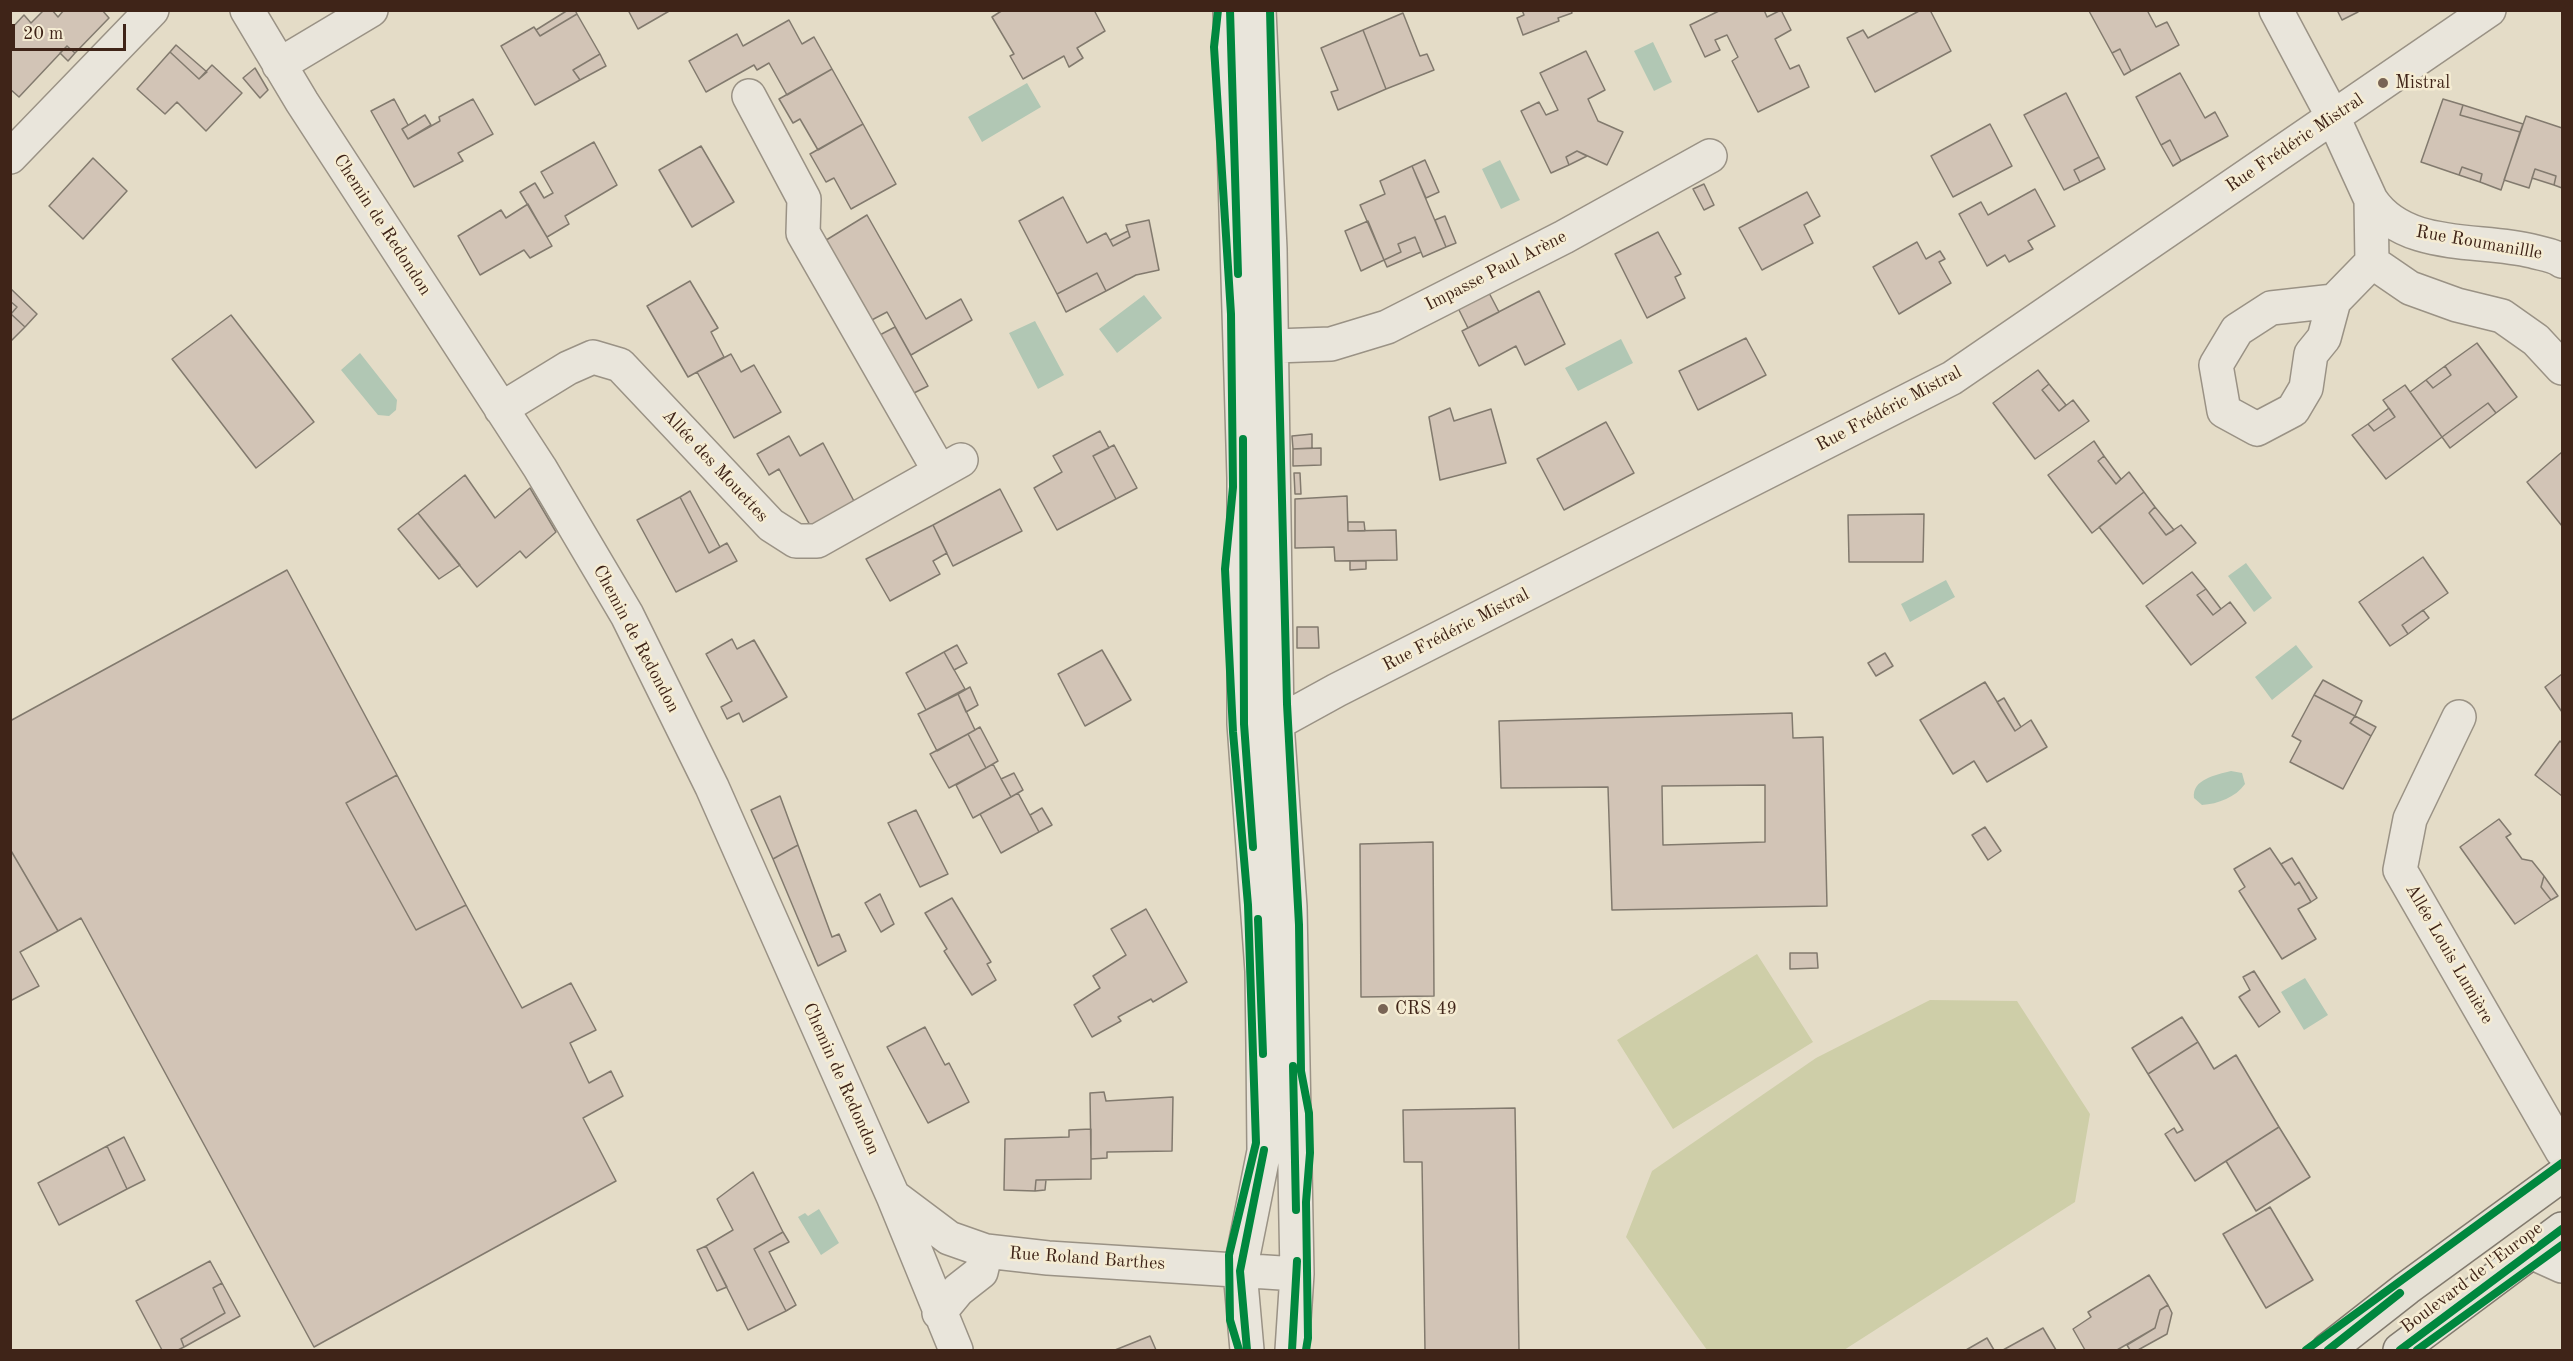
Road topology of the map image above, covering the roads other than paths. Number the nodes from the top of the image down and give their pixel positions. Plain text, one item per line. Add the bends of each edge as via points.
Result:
1 (152, 10) edge
2 (247, 10) edge
3 (371, 10) edge
4 (1230, 10) edge
5 (1259, 10) edge
6 (2276, 10) edge
7 (2489, 10) edge
8 (279, 65) junction
9 (749, 96) dead end
10 (2333, 117) junction
11 (10, 156) edge
12 (1710, 156) dead end
13 (2372, 200) junction
14 (2562, 261) edge
15 (2372, 262) junction
16 (2334, 301) dead end
17 (1255, 347) junction
18 (2562, 368) edge
19 (501, 409) junction
20 (2459, 717) dead end
21 (1277, 723) junction
22 (1244, 724) junction
23 (2562, 1151) edge
24 (2562, 1175) edge
25 (893, 1196) junction
26 (2562, 1229) edge
27 (986, 1251) junction
28 (2531, 1252) junction
29 (2562, 1266) edge
30 (1240, 1271) junction
31 (1297, 1274) junction
32 (939, 1313) junction
33 (956, 1350) edge
34 (1248, 1350) edge
35 (1292, 1350) edge
36 (2328, 1350) edge
37 (2400, 1350) edge

1 - 11 street
2 - 8 street, Chemin de Redondon
3 - 8 street
4 - 17 street
5 - 17 street via 1270,249
6 - 10 street
7 - 10 street, Rue Frédéric Mistral
8 - 19 street, Chemin de Redondon
9 - 19 street, Allée des Mouettes via 804,199 803,233 950,466 817,541 796,541 771,525 620,365 593,357
10 - 13 street
10 - 21 street, Rue Frédéric Mistral via 1952,378
12 - 17 street, Impasse Paul Arène via 1564,237 1387,327 1331,344
13 - 14 street, Rue Roumanillle via 2379,211 2410,232 2452,241 2505,245
13 - 15 street
15 - 16 street
15 - 18 street via 2410,288 2502,316 2536,339
17 - 21 street
17 - 22 street via 1244,478
19 - 25 street, Chemin de Redondon via 627,615 692,746
20 - 23 street, Allée Louis Lumière via 2410,819 2400,870
21 - 22 street, Rue Frédéric Mistral
21 - 31 street via 1290,907
22 - 30 street via 1262,971 1264,1150
24 - 36 main road, Boulevard de l'Europe
25 - 27 street, Rue Roland Barthes via 949,1238
25 - 32 street, Chemin de Redondon
26 - 28 main road, Boulevard de l'Europe
27 - 30 street, Rue Roland Barthes
27 - 32 street via 981,1272 958,1290
28 - 29 street
28 - 37 main road, Boulevard de l'Europe
30 - 31 street, Rue Roland Barthes
30 - 34 street
31 - 35 street
32 - 33 street, Chemin de Redondon

